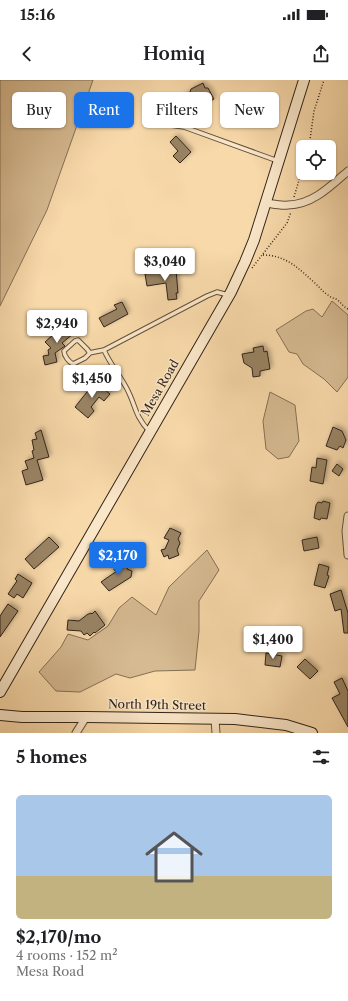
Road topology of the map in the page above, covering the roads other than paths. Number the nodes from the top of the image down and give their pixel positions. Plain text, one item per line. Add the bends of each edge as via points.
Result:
1 (304, 80) edge
2 (185, 128) edge
3 (279, 161) junction
4 (348, 171) edge
5 (266, 203) junction
6 (229, 295) junction
7 (104, 350) junction
8 (89, 353) junction
9 (150, 432) junction
10 (348, 516) edge
11 (348, 555) edge
12 (0, 692) edge
13 (0, 715) edge
14 (86, 717) junction
15 (215, 720) junction
16 (76, 733) edge
17 (216, 733) edge
18 (312, 733) edge

1 - 3 main road, Mesa Road
2 - 3 lane
3 - 5 main road, Mesa Road
4 - 5 street via 322,193 302,203
5 - 6 main road, Mesa Road via 254,240
6 - 7 lane via 217,292
6 - 9 main road, Mesa Road
7 - 8 lane
7 - 9 lane via 128,391 140,420
8 - 8 lane via 78,340 64,353 73,364
9 - 12 main road, Mesa Road
10 - 11 street
13 - 14 main road, North 19th Street
14 - 15 main road, North 19th Street
14 - 16 street
15 - 17 street
15 - 18 main road, North 19th Street via 235,719 286,725

